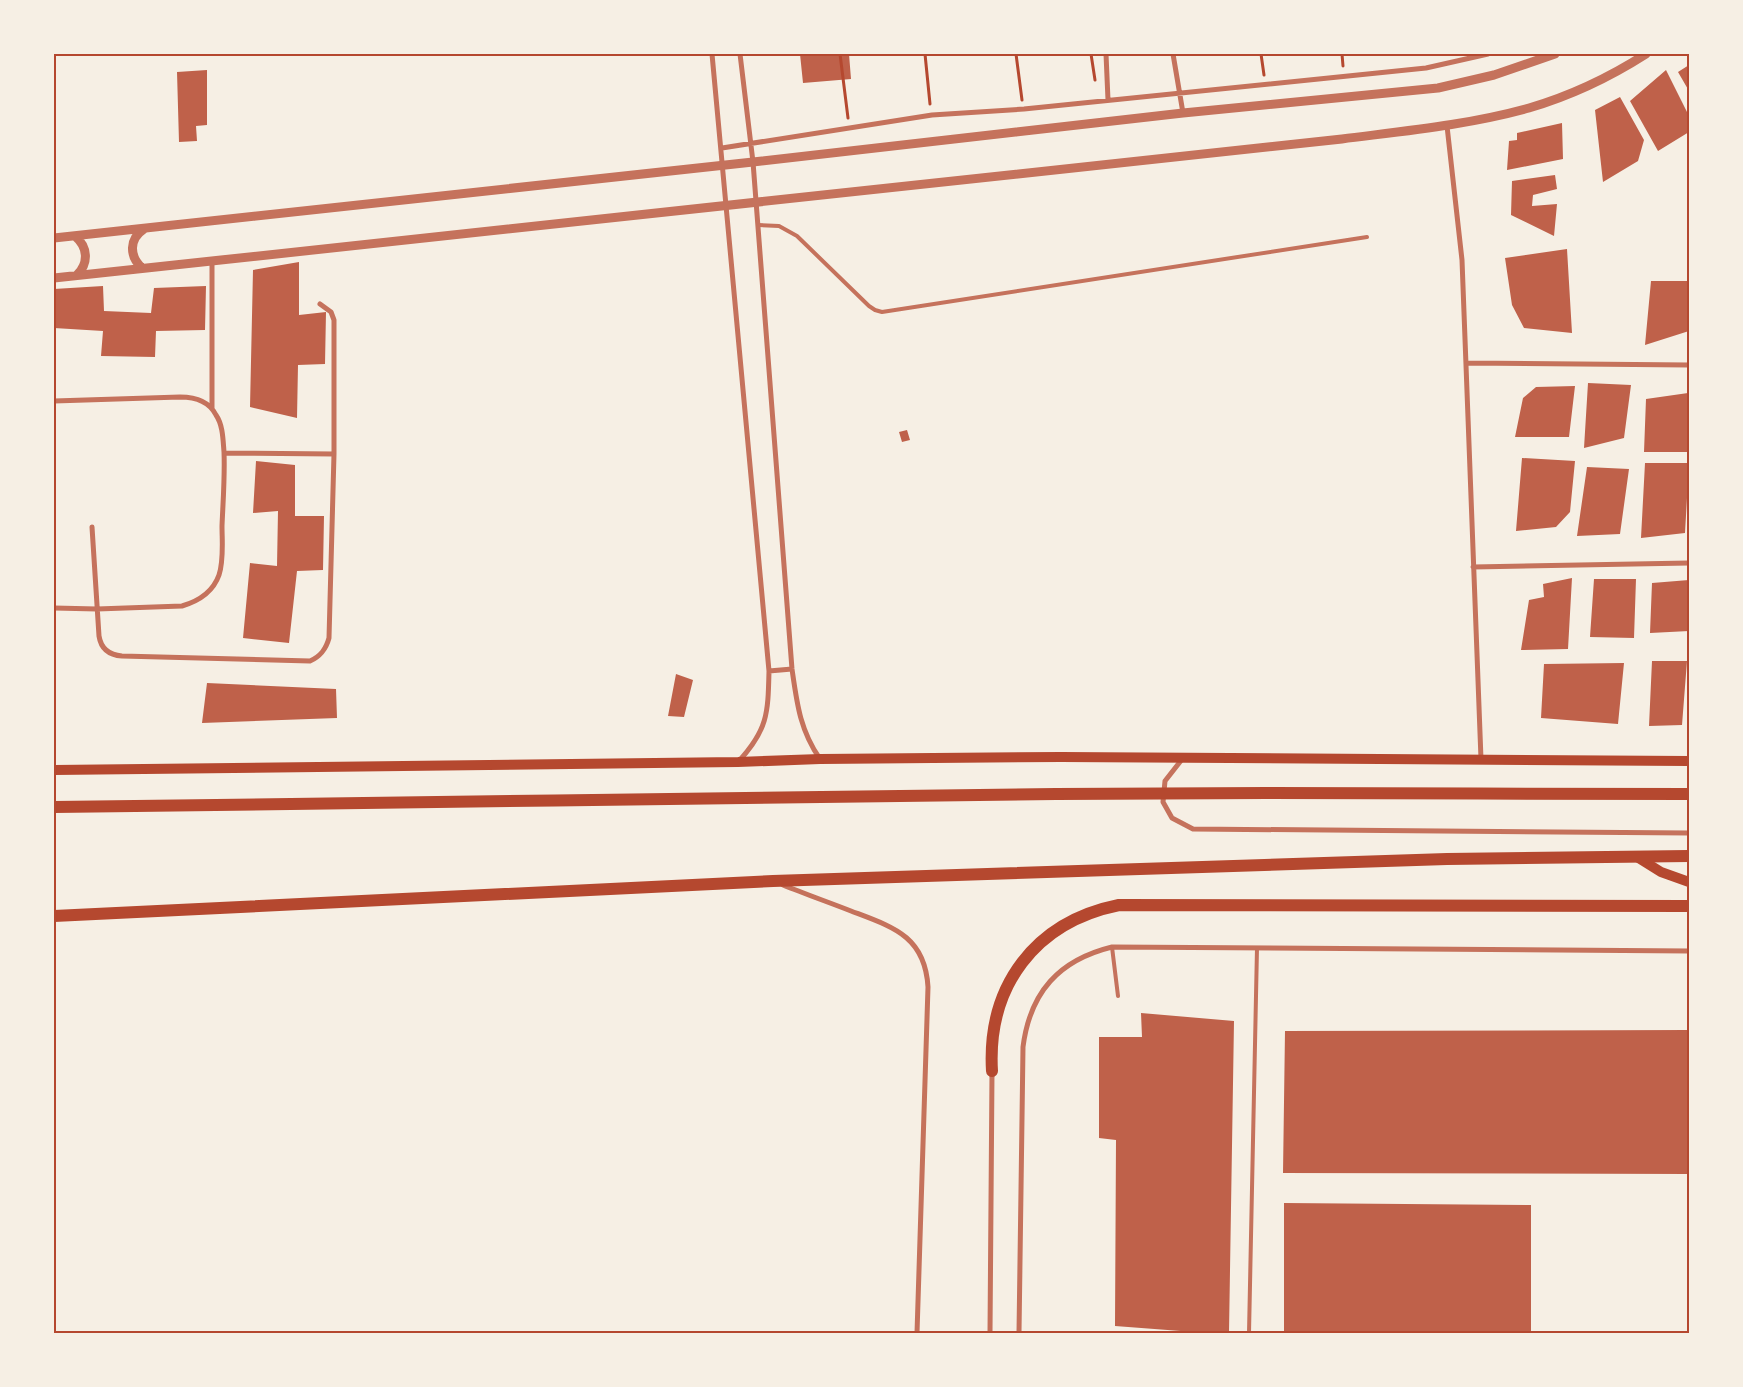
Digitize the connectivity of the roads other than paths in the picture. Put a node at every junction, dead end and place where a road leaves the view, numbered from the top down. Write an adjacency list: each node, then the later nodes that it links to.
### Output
1 (712, 54): 13 (street)
2 (740, 54): 12 (street)
3 (1106, 54): 9 (street)
4 (1173, 54): 8 (street)
5 (1488, 54): 8 (street)
6 (1555, 54): 10 (street)
7 (1646, 54): 11 (street)
8 (1180, 92): 9 (street); 10 (street)
9 (1108, 100): 12 (street)
10 (1183, 113): 14 (street)
11 (1447, 126): 16 (street); 28 (street)
12 (750, 144): 13 (street); 14 (street)
13 (722, 148): 15 (street)
14 (753, 162): 15 (street); 16 (street)
15 (723, 165): 17 (street); 19 (street)
16 (756, 201): 17 (street); 18 (street)
17 (727, 204): 23 (street); 40 (street)
18 (758, 225): 21 (lane); 39 (street)
19 (144, 229): 20 (street); 24 (street)
20 (75, 236): 22 (street); 25 (street)
21 (1367, 237)
22 (54, 238)
23 (212, 261): 24 (street); 31 (street)
24 (142, 268): 25 (street)
25 (77, 275): 26 (street)
26 (54, 278)
27 (320, 304): 33 (street)
28 (1466, 363): 29 (street); 36 (street)
29 (1689, 365)
30 (54, 401): 31 (street)
31 (212, 408): 32 (street)
32 (224, 452): 33 (street); 38 (street)
33 (334, 454): 38 (street)
34 (92, 527): 38 (street)
35 (1689, 563): 36 (street)
36 (1473, 567): 43 (street)
37 (54, 608): 38 (street)
38 (97, 609)
39 (792, 670): 40 (street); 42 (street)
40 (768, 671): 45 (street)
41 (1183, 758): 42 (main road); 43 (main road); 49 (street)
42 (820, 759): 45 (main road)
43 (1480, 759): 44 (main road)
44 (1689, 761)
45 (738, 762): 46 (main road)
46 (54, 770)
47 (1689, 794): 48 (highway)
48 (54, 807)
49 (1689, 832)
50 (1689, 856): 51 (highway)
51 (1636, 857): 52 (highway); 53 (main road)
52 (773, 881): 55 (highway); 61 (street)
53 (1689, 882)
54 (1689, 906): 60 (highway)
55 (54, 916)
56 (1112, 947): 57 (street); 59 (lane); 63 (street)
57 (1257, 948): 58 (street); 64 (lane)
58 (1689, 951)
59 (1118, 996)
60 (992, 1071): 62 (street)
61 (917, 1333)
62 (990, 1333)
63 (1020, 1333)
64 (1249, 1333)

